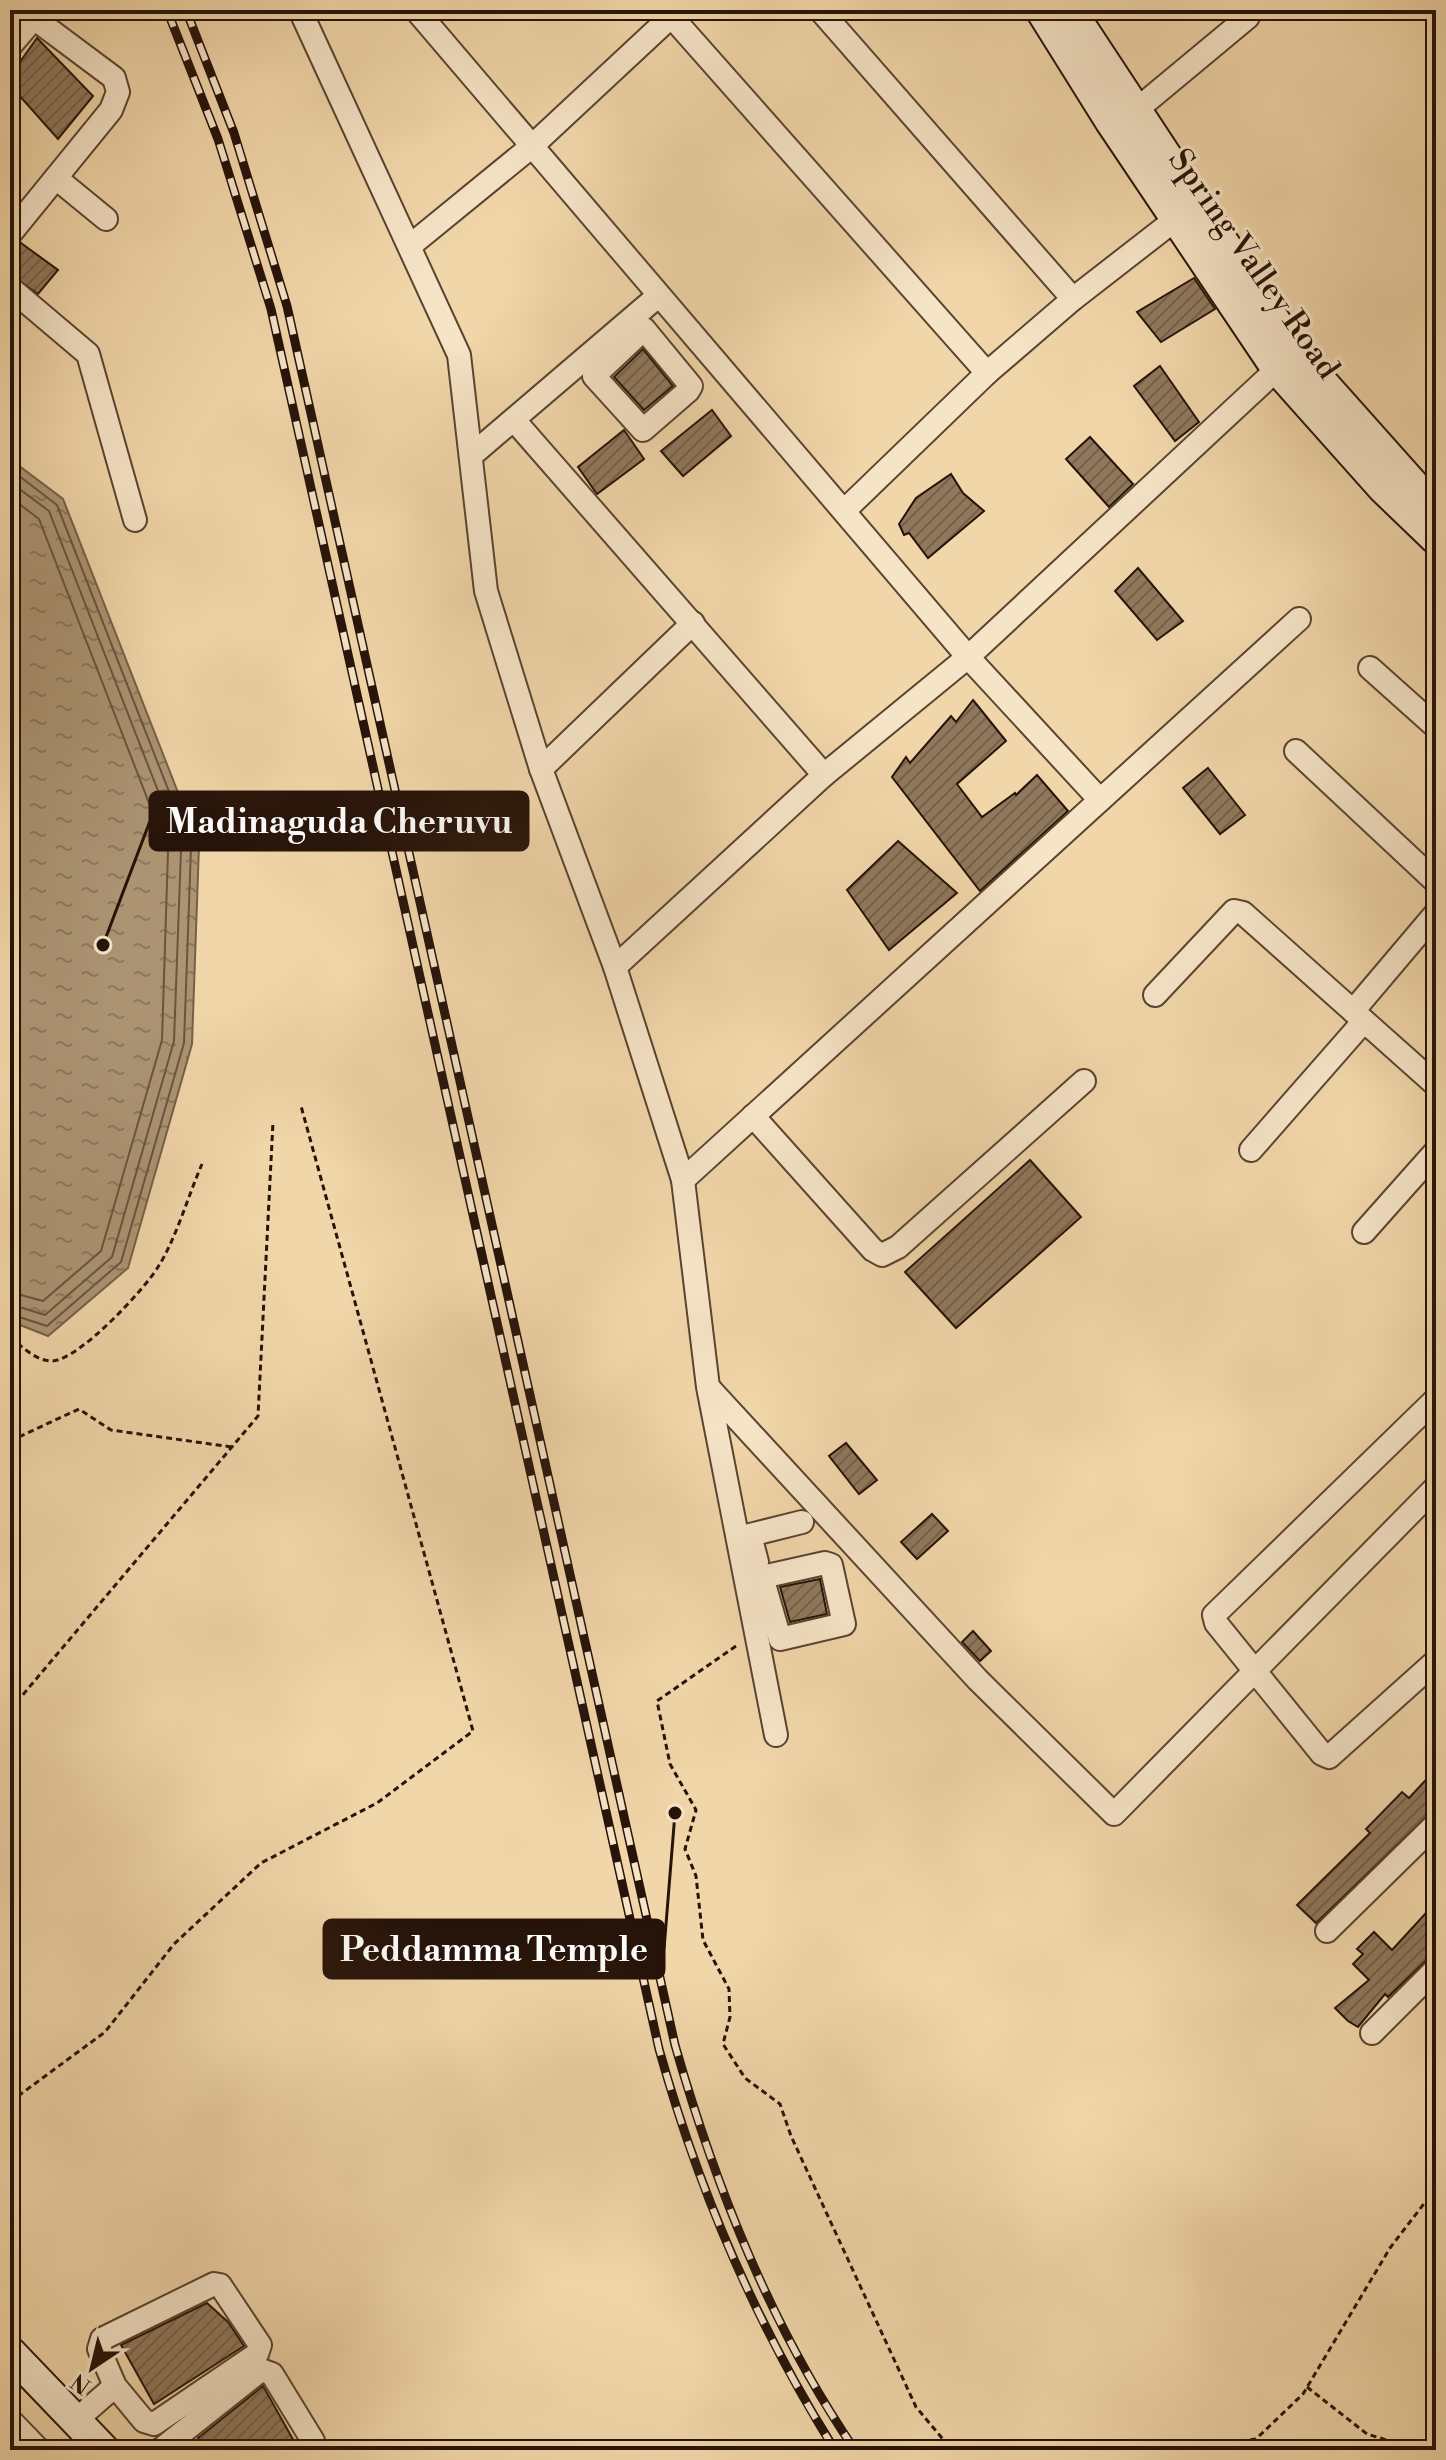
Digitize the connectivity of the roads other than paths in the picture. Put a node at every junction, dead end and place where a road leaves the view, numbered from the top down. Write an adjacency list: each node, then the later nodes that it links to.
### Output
1 (300, 10): 16 (street)
2 (416, 10): 11 (street)
3 (820, 10): 18 (street)
4 (1041, 10): 14 (street, Spring Valley Road)
5 (1070, 10): 10 (street, Spring Valley Road)
6 (1251, 10): 10 (street)
7 (675, 13): 11 (street); 23 (street)
8 (29, 14): 9 (street); 12 (street)
9 (10, 46)
10 (1135, 111): 22 (street, Spring Valley Road)
11 (531, 147): 16 (street); 19 (street)
12 (56, 178): 13 (street); 15 (street)
13 (106, 219)
14 (1176, 219): 18 (street); 22 (street, Spring Valley Road)
15 (10, 234)
16 (411, 245): 25 (street)
17 (10, 288): 28 (street)
18 (1073, 299): 23 (street)
19 (663, 302): 20 (street); 21 (street); 26 (street)
20 (644, 329): 21 (street); 21 (street)
21 (601, 356): 24 (street)
22 (1286, 361): 27 (street, Spring Valley Road); 29 (street, Spring Valley Road); 32 (street)
23 (987, 373): 26 (street)
24 (514, 420): 25 (street); 31 (street)
25 (473, 454): 36 (street)
26 (845, 510): 32 (street)
27 (1436, 510)
28 (135, 520)
29 (1436, 539)
30 (1299, 619): 38 (street)
31 (693, 623): 36 (street); 37 (street)
32 (968, 657): 37 (street); 38 (street)
33 (1370, 668): 34 (street)
34 (1436, 727)
35 (1296, 751): 39 (street)
36 (541, 769): 41 (street)
37 (824, 775): 41 (street)
38 (1100, 800): 46 (street)
39 (1436, 882)
40 (1436, 913): 43 (street)
41 (615, 967): 49 (street)
42 (1155, 995): 43 (street)
43 (1358, 1016): 45 (street); 47 (street)
44 (1084, 1081): 46 (street)
45 (1436, 1085)
46 (753, 1116): 49 (street)
47 (1251, 1150)
48 (1436, 1151): 50 (street)
49 (683, 1180): 51 (street)
50 (1364, 1232)
51 (708, 1387): 55 (street); 59 (street)
52 (1436, 1399): 59 (street)
53 (1436, 1487): 59 (street)
54 (802, 1522): 55 (street)
55 (744, 1537): 56 (street)
56 (755, 1575): 57 (street); 57 (street)
57 (761, 1625): 60 (street)
58 (1436, 1661): 59 (street)
59 (1255, 1673)
60 (780, 1720)
61 (1436, 1824): 62 (street)
62 (1327, 1931)
63 (1436, 1969): 64 (street)
64 (1372, 2033)
65 (10, 2352): 68 (street)
66 (10, 2374): 72 (street)
67 (115, 2386): 67 (street); 68 (street)
68 (75, 2421): 73 (street)
69 (12, 2426): 71 (street)
70 (171, 2447): 74 (street)
71 (39, 2450)
72 (84, 2450)
73 (104, 2450)
74 (313, 2450)

